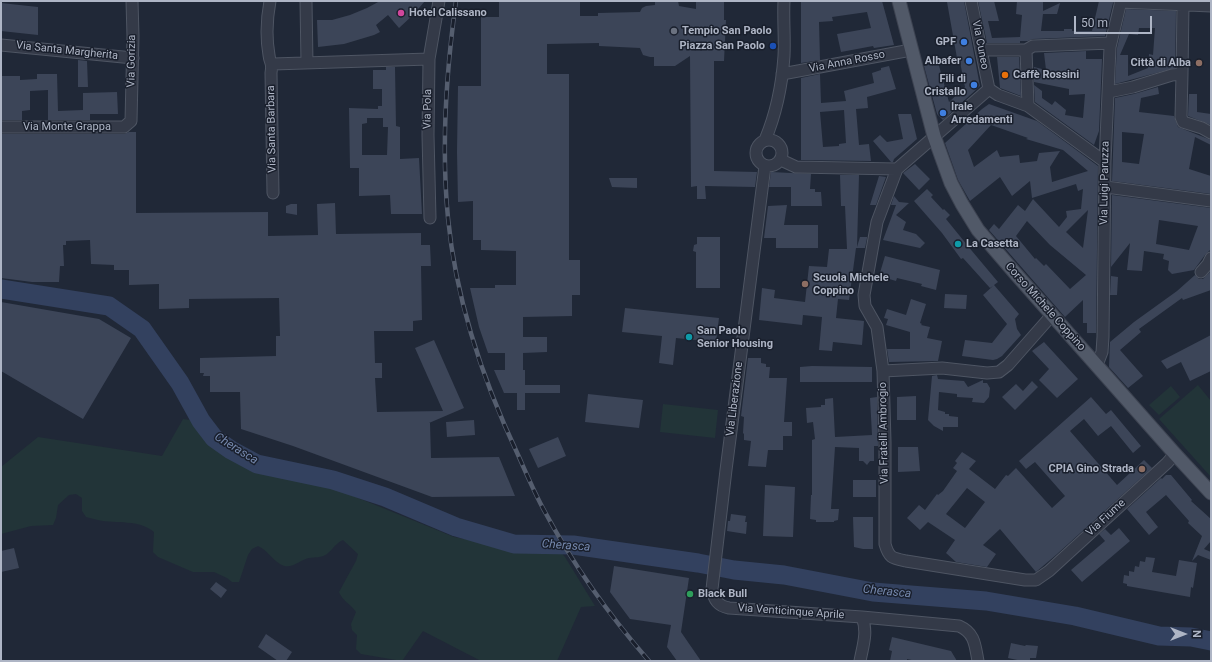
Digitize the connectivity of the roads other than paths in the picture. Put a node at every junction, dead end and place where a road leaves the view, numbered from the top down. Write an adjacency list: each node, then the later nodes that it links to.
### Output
1 (132, 1): 16 (street, Via Gorizia)
2 (270, 1): 19 (street, Via Santa Barbara)
3 (439, 1): 17 (street, Via Pola)
4 (784, 1): 20 (street)
5 (899, 1): 13 (main road, Corso Michele Coppino)
6 (971, 1): 14 (street, Via Cuneo)
7 (305, 2): 18 (street)
8 (1121, 2): 9 (street); 11 (street, Via Luigi Paruzza)
9 (1183, 5): 10 (street); 21 (street)
10 (1211, 6)
11 (1111, 43): 15 (street); 23 (street, Via Luigi Paruzza)
12 (1, 45): 16 (street, Via Santa Margherita)
13 (911, 50): 20 (street, Via Anna Rosso); 29 (main road, Corso Michele Coppino)
14 (981, 50): 15 (street); 22 (street, Via Cuneo)
15 (1026, 50): 25 (street)
16 (133, 58): 26 (street, Via Gorizia)
17 (429, 59): 18 (street); 39 (street, Via Pola)
18 (307, 63): 19 (street)
19 (272, 64): 37 (street, Via Santa Barbara)
20 (782, 74): 24 (street)
21 (1182, 74): 23 (street); 28 (street)
22 (989, 89): 25 (street); 29 (street)
23 (1109, 92): 33 (street, Via Luigi Paruzza)
24 (778, 101): 30 (street); 31 (street)
25 (1028, 106): 33 (street)
26 (131, 121): 27 (street, Via Monte Grappa)
27 (1, 127)
28 (1206, 131)
29 (934, 136): 35 (street); 42 (main road, Corso Michele Coppino)
30 (765, 140): 31 (street); 34 (street)
31 (777, 143): 32 (street)
32 (784, 161): 34 (street); 35 (street)
33 (1105, 162): 36 (street, Via Luigi Paruzza)
34 (765, 166): 47 (street, Via Liberazione)
35 (897, 169): 44 (street, Via Fratelli Ambrogio)
36 (1106, 187): 38 (street); 43 (street, Via Luigi Paruzza)
37 (272, 193)
38 (1211, 201)
39 (430, 218)
40 (1211, 258): 41 (street)
41 (1201, 272)
42 (1052, 315): 43 (main road, Corso Michele Coppino); 44 (street)
43 (1097, 365): 45 (main road, Corso Michele Coppino)
44 (883, 371): 48 (street, Via Fratelli Ambrogio)
45 (1174, 454): 46 (main road, Corso Michele Coppino); 48 (street, Via Fiume)
46 (1211, 493)
47 (718, 537): 49 (street, Via Venticinque Aprile)
48 (1036, 580)
49 (862, 617): 50 (street); 51 (street, Via Venticinque Aprile)
50 (860, 661)
51 (978, 661)

